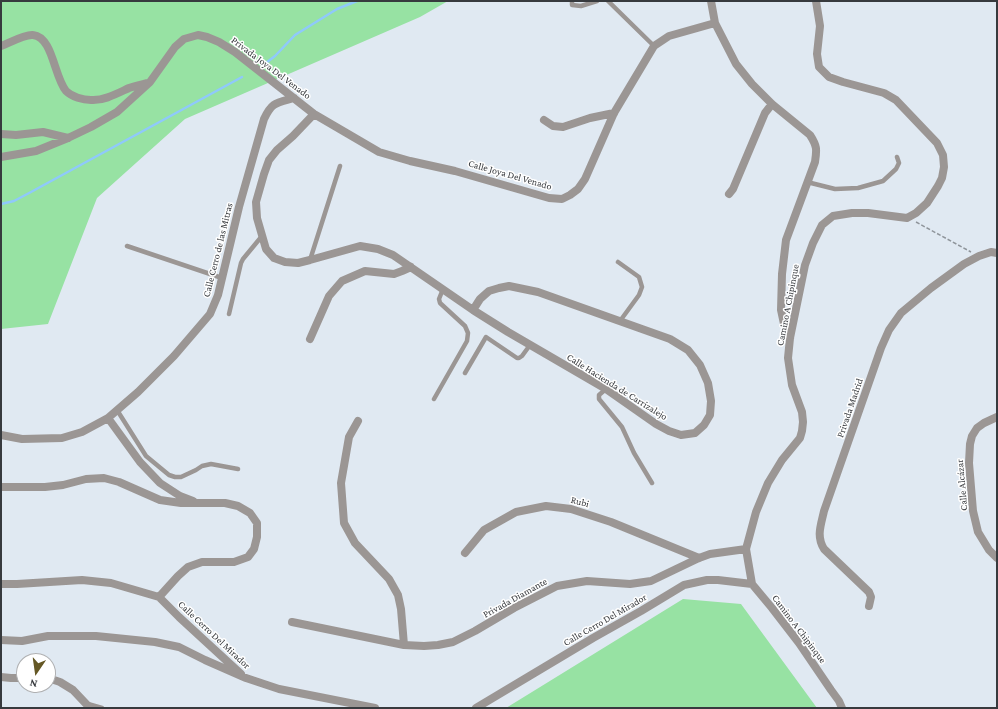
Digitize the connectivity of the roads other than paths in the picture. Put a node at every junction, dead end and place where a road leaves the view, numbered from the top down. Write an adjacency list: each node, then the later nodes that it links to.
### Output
1 (572, 1): 2 (lane)
2 (597, 1)
3 (608, 1): 8 (lane)
4 (711, 1): 6 (street)
5 (816, 1): 33 (street, Camino A Chipinque)
6 (715, 23): 8 (street, Calle Joya Del Venado); 11 (street)
7 (1, 46): 9 (street)
8 (654, 46): 12 (street, Calle Joya Del Venado)
9 (150, 82): 10 (street, Privada Joya Del Venado); 16 (street)
10 (294, 98): 13 (street, Privada Joya Del Venado); 28 (street, Calle Cerro de las Mitras)
11 (772, 104): 20 (street); 21 (street)
12 (614, 113): 13 (street, Calle Joya Del Venado); 14 (street)
13 (314, 114): 22 (street, Calle Hacienda de Carrizalejo)
14 (544, 120)
15 (1, 134): 16 (street)
16 (68, 138): 17 (street)
17 (1, 157)
18 (897, 157): 20 (lane)
19 (340, 166): 25 (lane)
20 (807, 182): 33 (street)
21 (729, 194)
22 (262, 236): 25 (street, Calle Hacienda de Carrizalejo); 31 (lane)
23 (127, 246): 28 (lane)
24 (997, 253): 55 (street, Privada Madrid)
25 (310, 260): 27 (street, Calle Hacienda de Carrizalejo)
26 (618, 262): 32 (lane)
27 (411, 267): 29 (street, Calle Hacienda de Carrizalejo); 34 (street)
28 (222, 278): 39 (street, Calle Cerro de las Mitras)
29 (443, 289): 30 (street, Calle Hacienda de Carrizalejo); 38 (lane)
30 (473, 310): 32 (street, Calle Hacienda de Carrizalejo); 35 (street, Calle Hacienda de Carrizalejo)
31 (229, 314)
32 (620, 321): 37 (street, Calle Hacienda de Carrizalejo)
33 (790, 338): 48 (street, Camino A Chipinque)
34 (310, 339)
35 (530, 345): 36 (lane); 37 (street, Calle Hacienda de Carrizalejo)
36 (465, 373)
37 (606, 389): 45 (lane)
38 (434, 399)
39 (117, 410): 41 (street, Calle Cerro de las Mitras); 44 (lane)
40 (997, 417): 51 (street, Calle Alcázar)
41 (108, 418): 43 (street, Calle Cerro de las Mitras); 47 (street)
42 (358, 421): 59 (street)
43 (1, 435)
44 (238, 469)
45 (652, 483)
46 (1, 487): 47 (street)
47 (197, 503): 54 (street)
48 (746, 549): 50 (street, Privada Diamante); 53 (street, Camino A Chipinque)
49 (465, 553): 50 (street, Rubi)
50 (699, 558): 59 (street, Privada Diamante)
51 (997, 558)
52 (1, 584): 54 (street)
53 (752, 584): 68 (street, Calle Cerro Del Mirador); 69 (street, Camino A Chipinque)
54 (159, 597): 63 (street, Calle Cerro Del Mirador)
55 (869, 606)
56 (292, 622): 59 (street, Privada Diamante)
57 (1, 640): 58 (street)
58 (22, 641): 60 (street); 63 (street)
59 (404, 644)
60 (1, 646)
61 (1, 677): 62 (street)
62 (16, 678)
63 (246, 678): 67 (street, Calle Cerro Del Mirador)
64 (56, 681): 65 (street)
65 (88, 706): 66 (lane)
66 (102, 708)
67 (375, 708)
68 (476, 708)
69 (842, 708)

